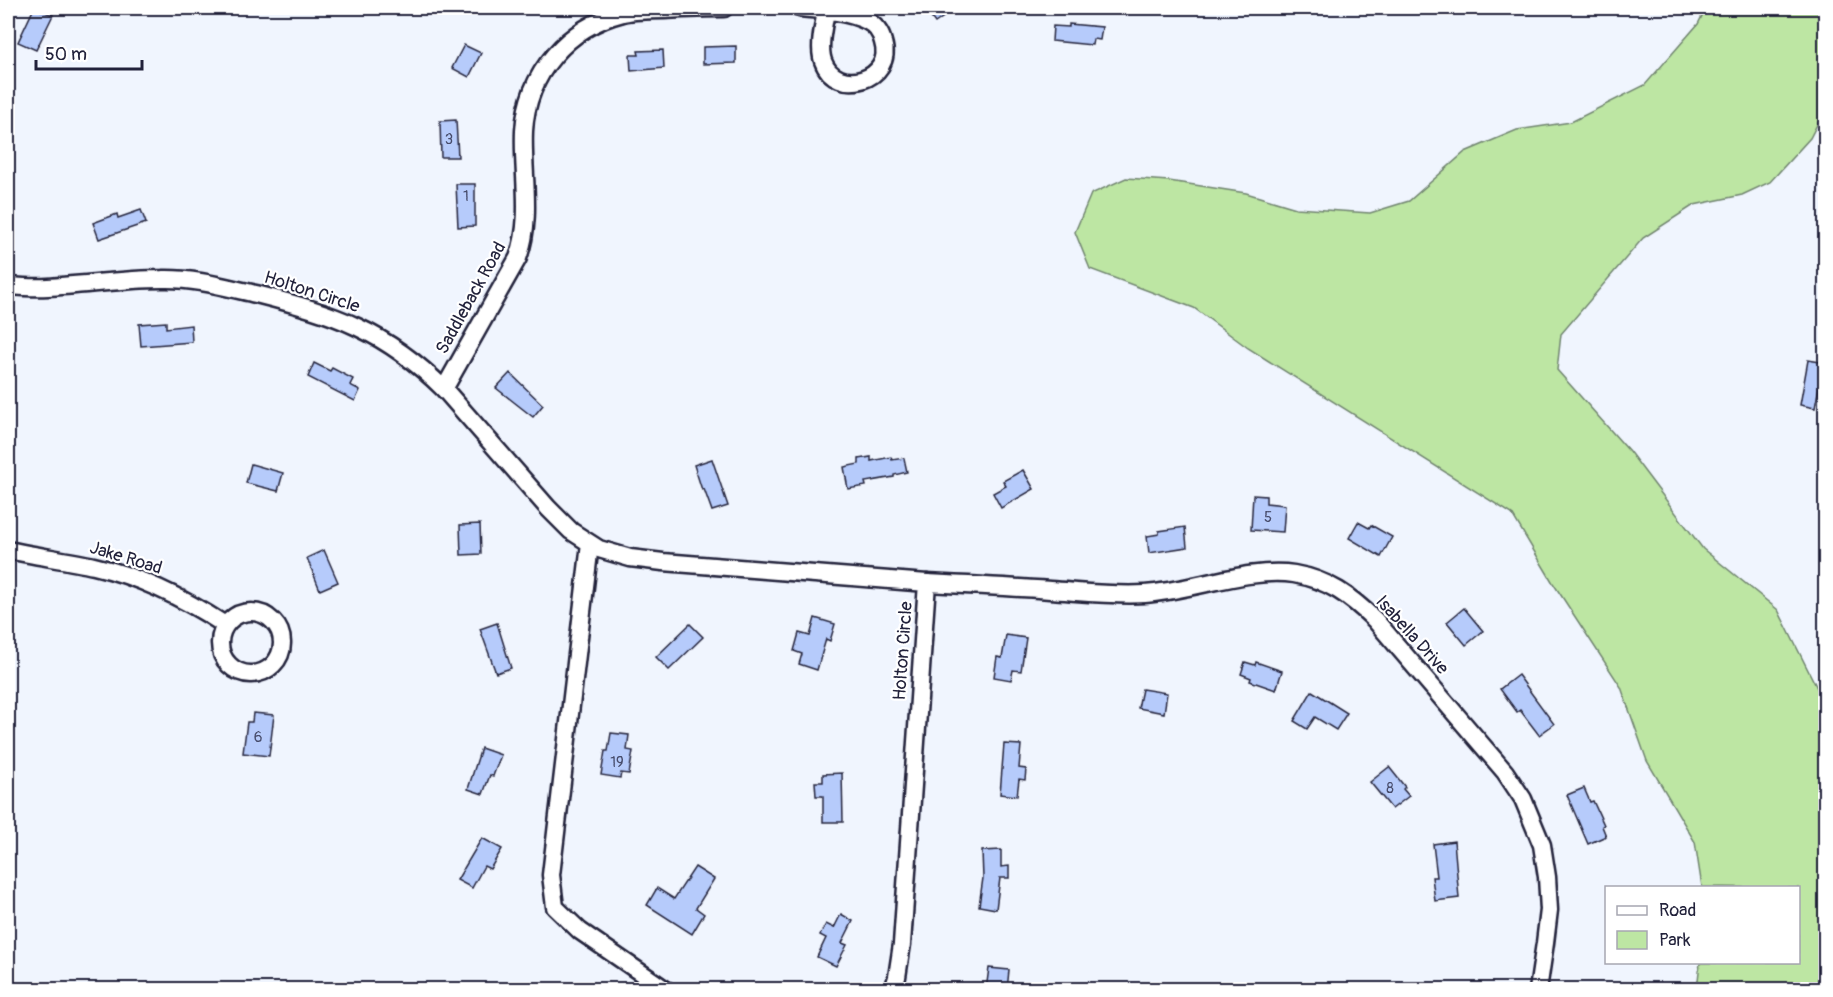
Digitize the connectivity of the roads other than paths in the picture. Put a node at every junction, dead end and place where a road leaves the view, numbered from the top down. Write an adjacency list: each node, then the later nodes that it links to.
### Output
1 (724, 8): 5 (street, Saddleback Road)
2 (799, 8): 3 (street)
3 (826, 10): 3 (street)
4 (8, 286): 5 (street, Holton Circle)
5 (444, 389): 6 (street, Holton Circle)
6 (590, 544): 8 (street, Holton Circle); 10 (street)
7 (8, 550): 9 (street, Jake Road)
8 (927, 583): 11 (street, Holton Circle); 12 (street, Isabella Drive)
9 (225, 625)
10 (666, 990)
11 (893, 990)
12 (1538, 990)

